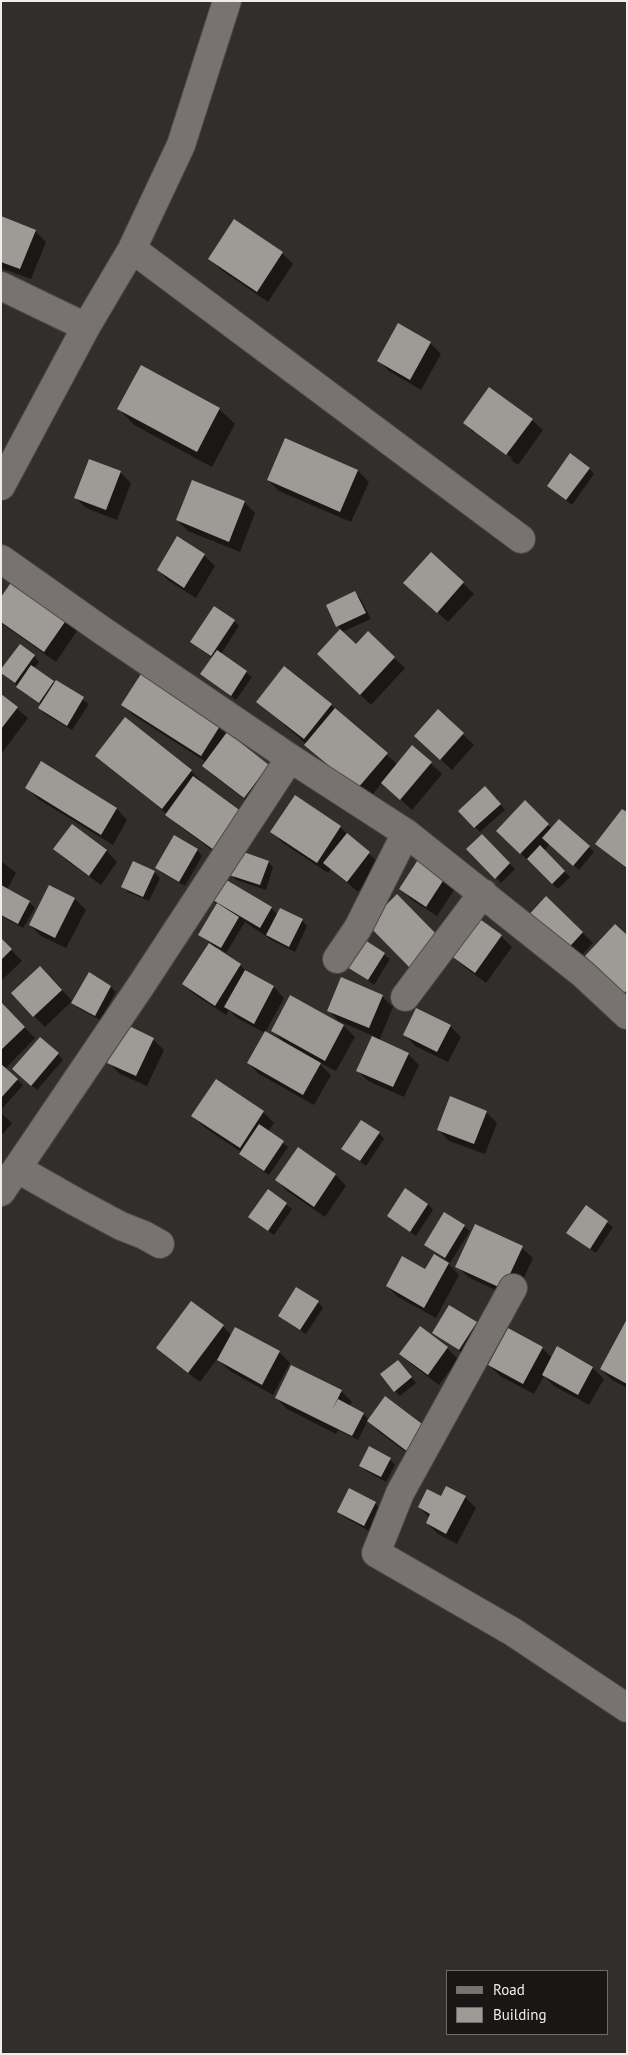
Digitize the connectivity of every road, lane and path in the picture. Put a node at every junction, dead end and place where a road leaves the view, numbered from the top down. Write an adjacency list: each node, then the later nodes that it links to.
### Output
1 (227, 1): 2 (street)
2 (132, 249): 4 (street); 6 (street)
3 (1, 286): 4 (street)
4 (86, 327): 5 (street)
5 (1, 486)
6 (521, 539)
7 (1, 558): 8 (street)
8 (290, 758): 9 (street); 14 (street)
9 (406, 833): 10 (street); 11 (street)
10 (483, 893): 12 (street); 13 (street)
11 (337, 959)
12 (405, 996)
13 (627, 1015)
14 (18, 1169): 15 (street); 16 (street)
15 (1, 1192)
16 (160, 1244)
17 (514, 1288): 18 (street)
18 (627, 1708)

